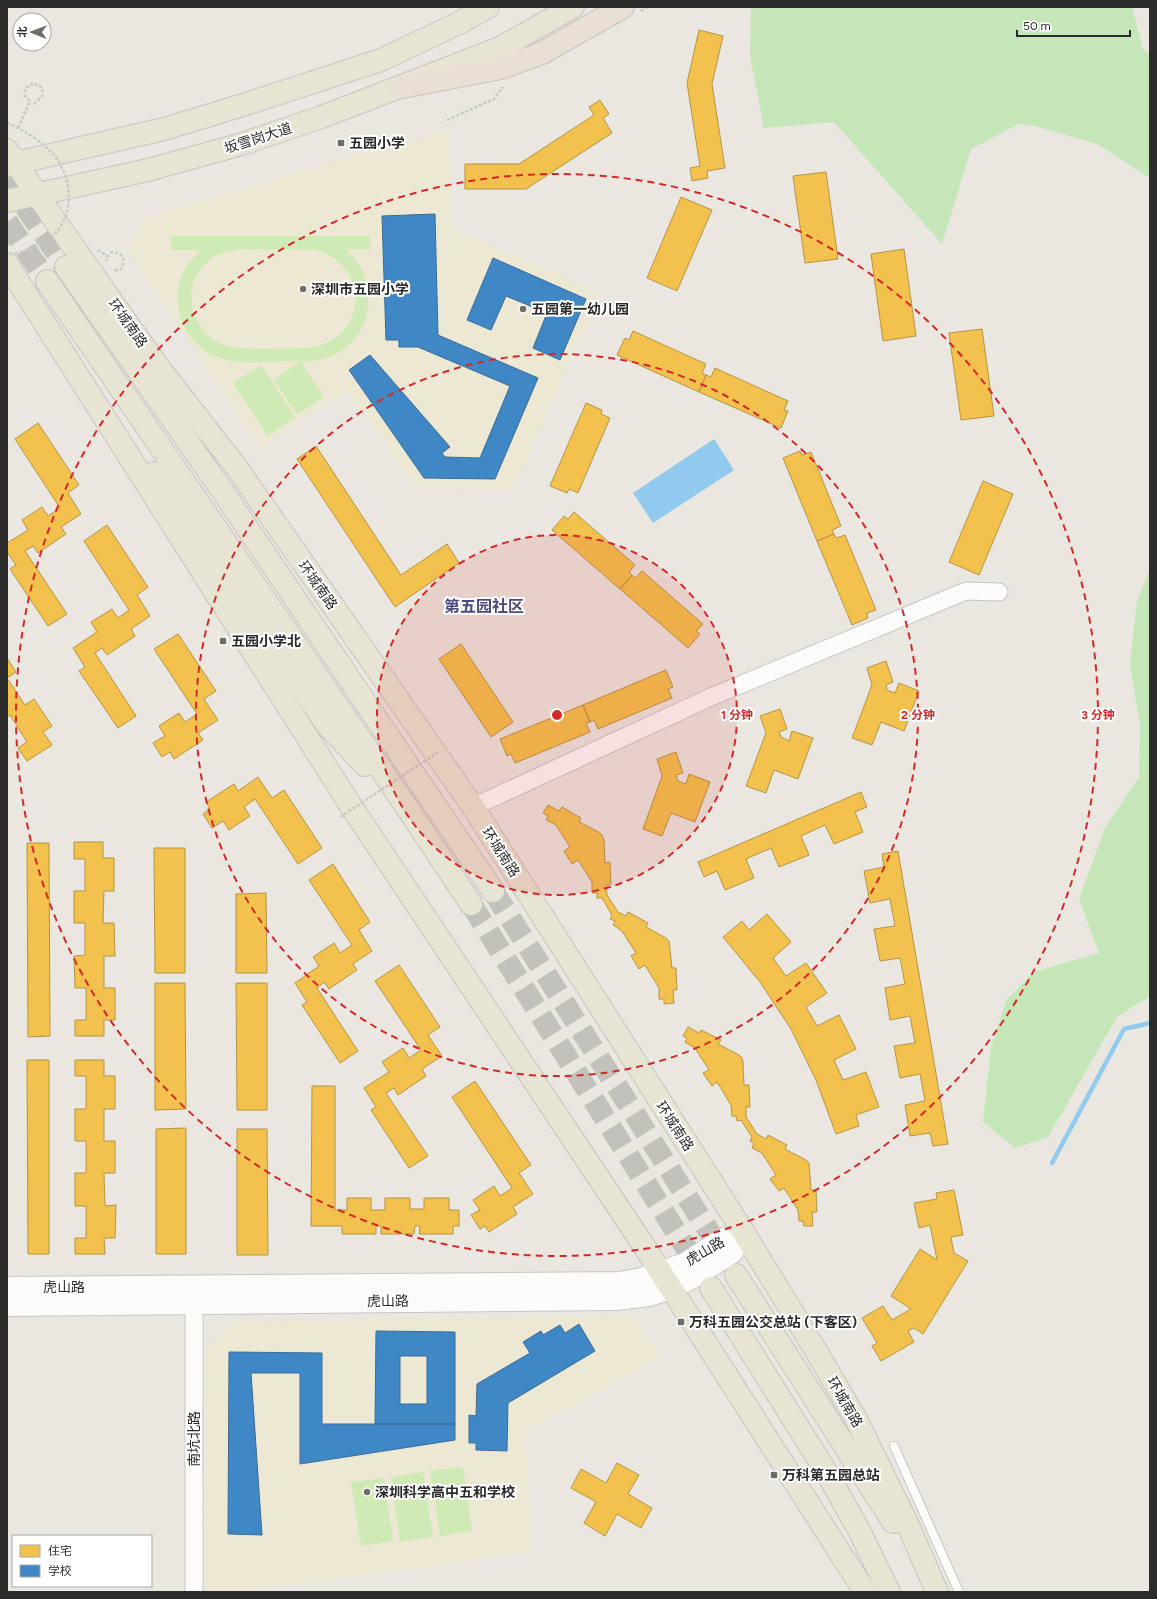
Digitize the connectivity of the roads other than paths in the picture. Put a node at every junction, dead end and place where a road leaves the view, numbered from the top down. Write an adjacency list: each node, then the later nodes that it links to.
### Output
1 (488, 7): 5 (main road)
2 (573, 7): 4 (main road, 坂雪岗大道)
3 (623, 7): 4 (highway)
4 (397, 88): 6 (main road, 坂雪岗大道)
5 (10, 159): 6 (main road, 环城南路)
6 (38, 195): 7 (main road, 坂雪岗大道); 12 (main road, 环城南路)
7 (7, 201)
8 (7, 264): 11 (main road)
9 (66, 267): 14 (main road, 环城南路)
10 (47, 281): 16 (main road)
11 (98, 406): 16 (main road); 21 (main road)
12 (237, 468): 14 (main road); 15 (main road, 环城南路)
13 (999, 592): 15 (street)
14 (390, 738): 17 (main road, 环城南路)
15 (473, 807): 19 (main road, 环城南路)
16 (410, 812): 18 (main road)
17 (493, 891)
18 (471, 904)
19 (744, 1233): 21 (street, 虎山路); 31 (main road, 环城南路)
20 (736, 1275): 30 (main road, 环城南路)
21 (666, 1280): 24 (street, 虎山路); 28 (main road)
22 (7, 1288): 24 (street, 虎山路)
23 (711, 1288): 29 (main road)
24 (194, 1295): 25 (street, 虎山路); 27 (street, 南坑北路)
25 (7, 1305)
26 (894, 1446): 32 (lane)
27 (194, 1592)
28 (865, 1592)
29 (889, 1592)
30 (932, 1592)
31 (937, 1592)
32 (959, 1592)

